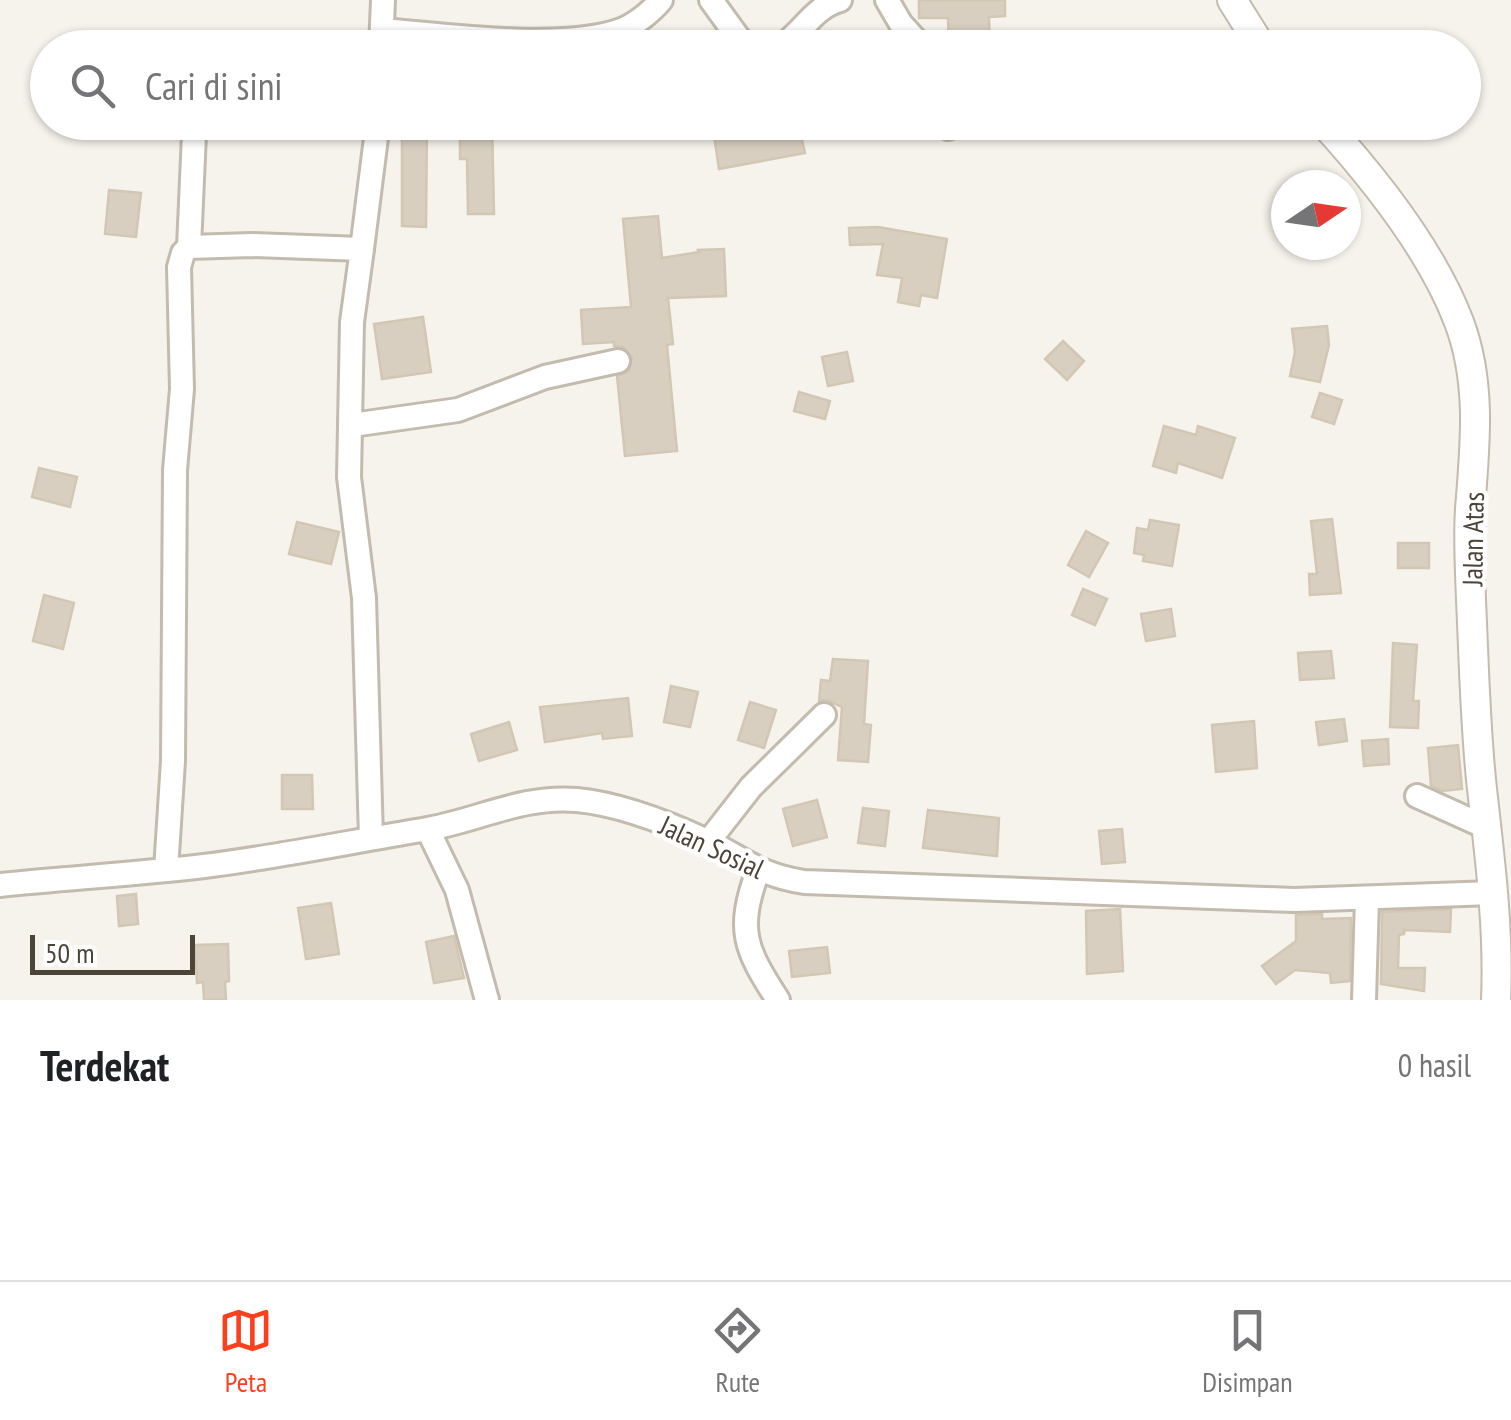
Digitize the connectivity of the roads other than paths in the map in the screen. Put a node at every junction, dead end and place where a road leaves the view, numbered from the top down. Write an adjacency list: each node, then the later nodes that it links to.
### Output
1 (383, 0): 7 (street)
2 (660, 0): 8 (street)
3 (711, 0): 9 (street)
4 (840, 0): 10 (street)
5 (887, 0): 11 (street)
6 (1232, 0): 12 (street)
7 (381, 30)
8 (614, 30)
9 (732, 30)
10 (800, 30)
11 (908, 30)
12 (1251, 30)
13 (194, 140): 16 (street)
14 (376, 140): 17 (street)
15 (1338, 140): 22 (street, Jalan Atas)
16 (189, 247): 17 (street); 26 (street)
17 (362, 249): 19 (street)
18 (618, 362): 19 (street)
19 (352, 425): 24 (street)
20 (824, 714): 25 (street)
21 (1417, 796): 22 (street)
22 (1488, 828): 29 (street, Jalan Atas)
23 (428, 830): 24 (street, Jalan Sosial); 25 (street, Jalan Sosial); 31 (street)
24 (371, 838): 26 (street, Jalan Sosial)
25 (708, 842): 27 (street, Jalan Sosial)
26 (166, 870): 28 (street, Jalan Sosial)
27 (758, 871): 30 (street, Jalan Sosial); 34 (street)
28 (0, 885)
29 (1493, 894): 30 (street, Jalan Sosial); 36 (street, Jalan Atas)
30 (1368, 899): 35 (street)
31 (480, 976): 32 (street); 33 (street)
32 (475, 1000)
33 (487, 1000)
34 (778, 1000)
35 (1364, 1000)
36 (1496, 1000)

